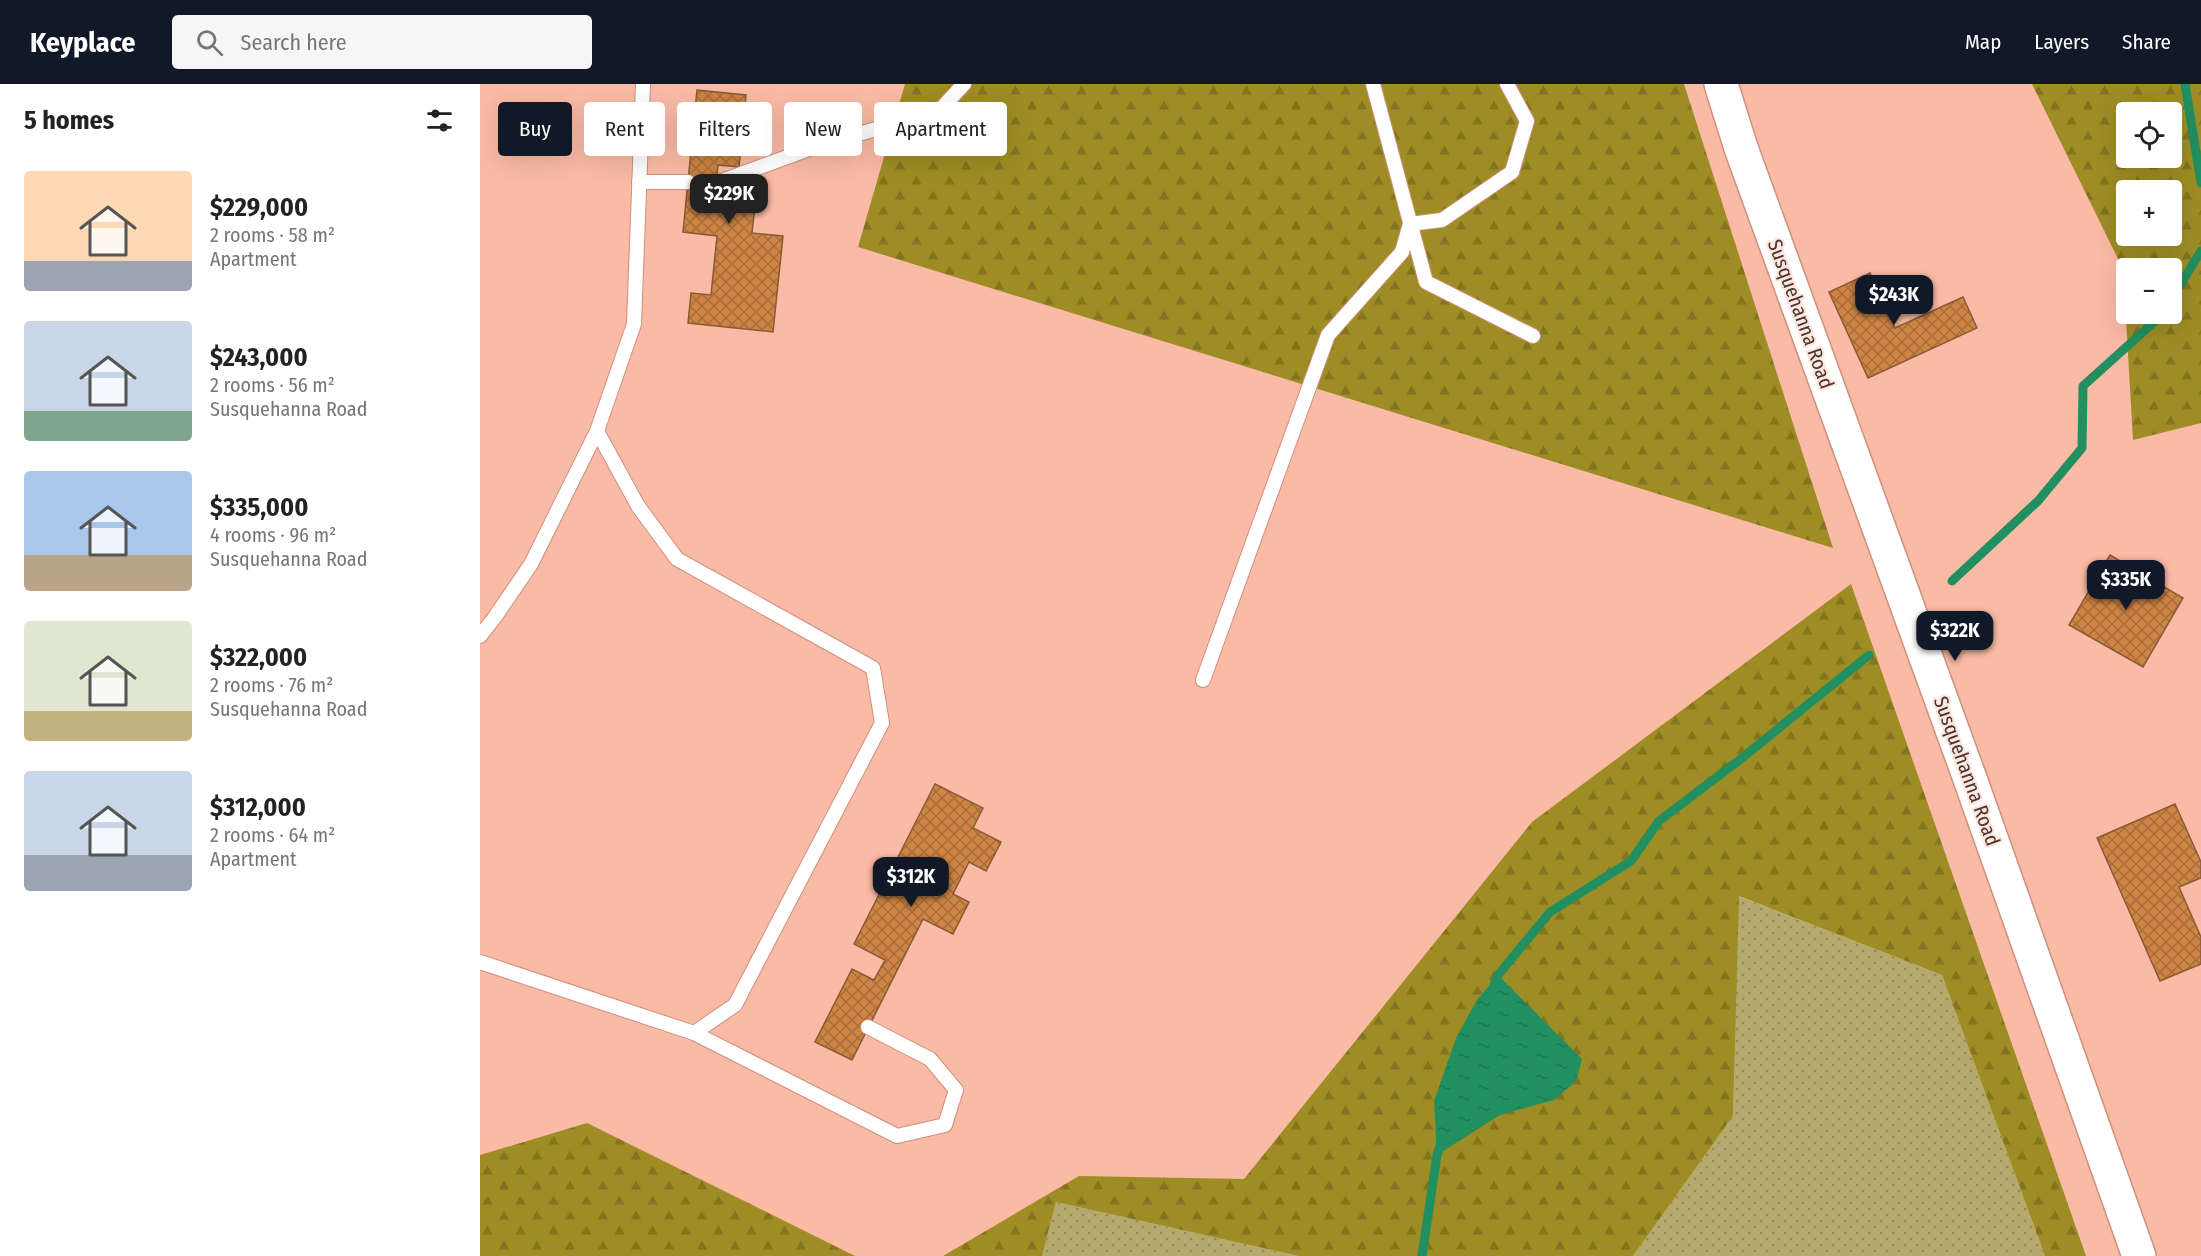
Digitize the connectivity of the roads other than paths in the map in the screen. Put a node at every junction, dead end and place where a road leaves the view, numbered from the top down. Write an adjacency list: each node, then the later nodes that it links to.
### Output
1 (642, 84): 6 (lane)
2 (964, 84): 8 (lane)
3 (1373, 84): 9 (lane)
4 (1507, 84): 9 (lane)
5 (1720, 84): 17 (main road, Susquehanna Road)
6 (639, 182): 7 (lane); 11 (lane)
7 (688, 182)
8 (716, 183)
9 (1410, 224): 10 (lane); 13 (lane)
10 (1533, 336)
11 (597, 431): 12 (lane); 16 (lane)
12 (480, 636)
13 (1203, 680)
14 (480, 962): 16 (lane)
15 (868, 1027): 16 (lane)
16 (694, 1032)
17 (2139, 1256)

